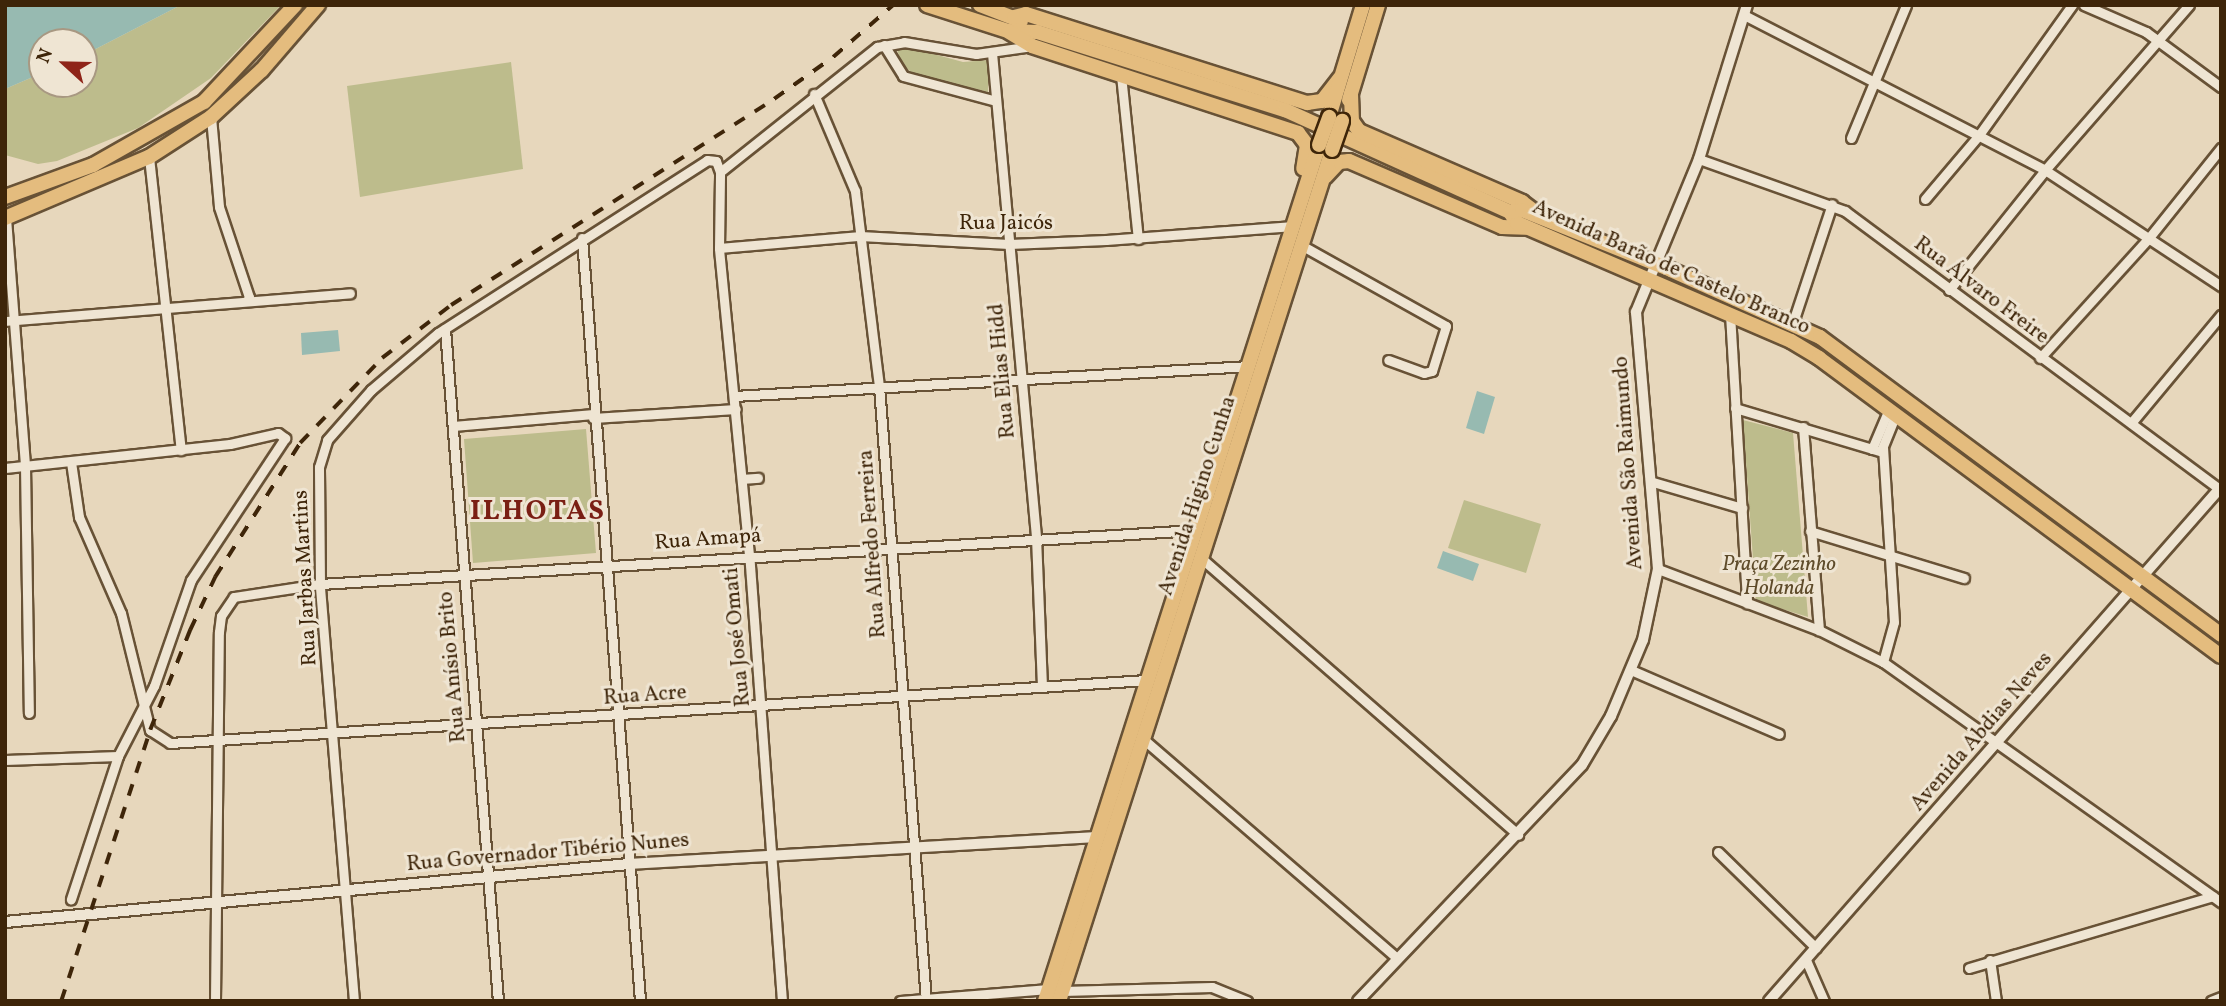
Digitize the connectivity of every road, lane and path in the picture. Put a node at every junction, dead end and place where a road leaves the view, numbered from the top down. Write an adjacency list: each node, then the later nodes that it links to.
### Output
1 (295, 5): 36 (main road)
2 (318, 5): 24 (main road)
3 (927, 5): 13 (main road)
4 (980, 5): 12 (main road)
5 (1363, 5): 18 (main road, Avenida Higino Cunha)
6 (1378, 5): 22 (main road, Avenida Higino Cunha)
7 (1906, 5): 19 (street)
8 (2072, 5): 26 (street)
9 (2084, 5): 14 (street)
10 (2189, 5): 14 (street)
11 (1746, 10): 19 (street); 31 (street, Avenida São Raimundo)
12 (1014, 17): 13 (main road); 18 (main road)
13 (1035, 39): 16 (street); 17 (main road); 40 (main road, Avenida Barão de Castelo Branco)
14 (2157, 42): 20 (street); 32 (street)
15 (884, 45): 16 (street); 21 (street); 23 (street)
16 (992, 53): 23 (street, Rua Elias Hidd)
17 (1121, 75): 35 (main road); 44 (street)
18 (1340, 78): 25 (main road, Avenida Higino Cunha)
19 (1876, 81): 26 (street); 27 (street)
20 (2221, 87)
21 (814, 94): 33 (street); 42 (street, Rua Alfredo Ferreira)
22 (1351, 94): 25 (main road, Avenida Higino Cunha); 40 (main road)
23 (996, 101): 46 (street, Rua Elias Hidd)
24 (211, 117): 30 (main road); 54 (street)
25 (1335, 119): 28 (main road, Avenida Higino Cunha, bridge)
26 (1979, 135): 32 (street); 37 (street)
27 (1851, 138)
28 (1325, 148): 34 (main road, Avenida Higino Cunha); 35 (main road, Avenida Higino Cunha)
29 (2221, 148): 45 (street)
30 (149, 157): 39 (main road); 55 (street)
31 (1699, 159): 38 (street, Rua Álvaro Freire); 49 (street, Avenida São Raimundo)
32 (2045, 170): 45 (street); 52 (street)
33 (720, 172): 43 (street, Rua Jarbas Martins); 48 (street, Rua José Omati)
34 (1321, 181): 40 (main road); 47 (main road, Avenida Higino Cunha)
35 (1305, 187): 41 (main road, Avenida Higino Cunha)
36 (5, 197)
37 (1925, 199)
38 (1832, 204): 52 (street, Rua Álvaro Freire); 59 (street)
39 (6, 218): 58 (street)
40 (1531, 222): 49 (main road, Avenida Barão de Castelo Branco); 50 (main road, Avenida Barão de Castelo Branco)
41 (1293, 226): 44 (street, Rua Jaicós); 63 (main road, Avenida Higino Cunha)
42 (860, 236): 46 (street, Rua Jaicós); 48 (street, Rua Jaicós); 65 (street, Rua Alfredo Ferreira)
43 (582, 238): 60 (street, Rua Jarbas Martins); 70 (street)
44 (1138, 239): 46 (street, Rua Jaicós)
45 (2148, 239): 51 (street); 61 (street)
46 (1009, 244): 64 (street, Rua Elias Hidd)
47 (1301, 246): 62 (street); 91 (main road, Avenida Higino Cunha)
48 (719, 248): 66 (street, Rua José Omati)
49 (1655, 264): 50 (street, Avenida São Raimundo); 59 (main road, Avenida Barão de Castelo Branco)
50 (1647, 279): 56 (main road, Avenida Barão de Castelo Branco); 82 (street, Avenida São Raimundo)
51 (2221, 286)
52 (1949, 290): 61 (street, Rua Álvaro Freire)
53 (350, 293): 54 (street)
54 (247, 301): 55 (street)
55 (164, 309): 58 (street); 76 (street)
56 (1730, 314): 67 (street); 69 (main road, Avenida Barão de Castelo Branco)
57 (2221, 315): 71 (street)
58 (9, 321): 78 (street)
59 (1793, 322): 95 (main road, Avenida Barão de Castelo Branco)
60 (445, 329): 72 (street, Rua Anísio Brito); 97 (street, Rua Jarbas Martins)
61 (2040, 358): 71 (street, Rua Álvaro Freire)
62 (1388, 359)
63 (1249, 366): 64 (street); 85 (main road, Avenida Higino Cunha)
64 (1020, 377): 65 (street); 87 (street, Rua Elias Hidd)
65 (879, 386): 66 (street); 88 (street, Rua Alfredo Ferreira)
66 (734, 396): 68 (street, Rua José Omati)
67 (1735, 408): 73 (street); 84 (street)
68 (736, 409): 70 (street); 81 (street, Rua José Omati)
69 (1893, 412): 74 (street); 75 (street); 98 (main road, Avenida Barão de Castelo Branco)
70 (593, 416): 72 (street); 92 (street)
71 (2131, 423): 83 (street, Rua Álvaro Freire)
72 (453, 426): 94 (street, Rua Anísio Brito)
73 (1803, 427): 74 (street); 86 (street)
74 (1872, 449): 75 (street)
75 (1883, 449): 89 (street)
76 (181, 450): 77 (street); 109 (street)
77 (71, 462): 78 (street); 109 (street)
78 (25, 466): 79 (street); 110 (street)
79 (5, 468)
80 (758, 478): 81 (street)
81 (742, 479): 90 (street, Rua José Omati)
82 (1653, 482): 84 (street); 93 (street, Avenida São Raimundo)
83 (2220, 488): 95 (street, Avenida Abdias Neves)
84 (1742, 508): 99 (street)
85 (1196, 530): 87 (street, Rua Amapá); 105 (main road, Avenida Higino Cunha)
86 (1810, 531): 89 (street); 100 (street)
87 (1036, 537): 88 (street, Rua Amapá); 106 (street, Rua Elias Hidd)
88 (890, 547): 90 (street, Rua Amapá); 107 (street, Rua Alfredo Ferreira)
89 (1888, 554): 96 (street); 103 (street)
90 (749, 555): 92 (street, Rua Amapá); 108 (street, Rua José Omati)
91 (1201, 558): 115 (main road, Avenida Higino Cunha); 120 (street)
92 (605, 565): 94 (street, Rua Amapá); 111 (street)
93 (1658, 569): 99 (street); 104 (street, Avenida São Raimundo)
94 (463, 576): 97 (street, Rua Amapá); 112 (street, Rua Anísio Brito)
95 (2142, 577): 98 (street, Avenida Abdias Neves); 101 (main road, Avenida Barão de Castelo Branco)
96 (1964, 578)
97 (320, 584): 113 (street, Rua Jarbas Martins); 116 (street, Rua Amapá)
98 (2131, 591): 102 (main road, Avenida Barão de Castelo Branco); 117 (street, Avenida Abdias Neves)
99 (1747, 604): 100 (street)
100 (1819, 630): 103 (street)
101 (2221, 635)
102 (2221, 656)
103 (1883, 662): 117 (street)
104 (1631, 670): 114 (street); 120 (street, Avenida São Raimundo)
105 (1148, 680): 106 (street, Rua Acre); 121 (main road, Avenida Higino Cunha)
106 (1042, 686): 107 (street, Rua Acre)
107 (901, 692): 108 (street, Rua Acre); 122 (street, Rua Alfredo Ferreira)
108 (761, 704): 111 (street, Rua Acre); 125 (street, Rua José Omati)
109 (143, 707): 116 (street, Rua Acre); 118 (street)
110 (29, 713)
111 (617, 716): 112 (street, Rua Acre); 126 (street)
112 (475, 723): 113 (street, Rua Acre); 127 (street, Rua Anísio Brito)
113 (334, 732): 116 (street, Rua Acre); 128 (street, Rua Jarbas Martins)
114 (1779, 734)
115 (1142, 738): 123 (main road, Avenida Higino Cunha); 134 (street)
116 (216, 742): 131 (street)
117 (1999, 743): 129 (street); 133 (street, Avenida Abdias Neves)
118 (118, 756): 119 (street); 130 (street)
119 (5, 760)
120 (1518, 835): 134 (street, Avenida São Raimundo)
121 (1096, 836): 122 (street, Rua Governador Tibério Nunes); 123 (street); 138 (main road, Avenida Higino Cunha)
122 (914, 844): 125 (street, Rua Governador Tibério Nunes); 140 (street, Rua Alfredo Ferreira)
123 (1107, 848): 138 (main road, Avenida Higino Cunha)
124 (1718, 852): 133 (street)
125 (772, 855): 126 (street, Rua Governador Tibério Nunes); 145 (street, Rua José Omati)
126 (629, 864): 127 (street, Rua Governador Tibério Nunes); 144 (street)
127 (488, 877): 128 (street, Rua Governador Tibério Nunes); 143 (street, Rua Anísio Brito)
128 (345, 889): 131 (street, Rua Governador Tibério Nunes); 142 (street, Rua Jarbas Martins)
129 (2218, 898): 136 (street)
130 (71, 899)
131 (216, 900): 132 (street, Rua Governador Tibério Nunes); 141 (street)
132 (5, 922)
133 (1816, 948): 135 (street, Avenida Abdias Neves)
134 (1396, 957): 148 (street, Avenida São Raimundo)
135 (1806, 960): 149 (street, Avenida Abdias Neves); 150 (street)
136 (1990, 960): 137 (street); 151 (street)
137 (1969, 968)
138 (1054, 995): 140 (street); 147 (street)
139 (2221, 998): 152 (street)
140 (926, 1000): 146 (street)
141 (215, 1001)
142 (354, 1001)
143 (498, 1001)
144 (640, 1001)
145 (782, 1001)
146 (900, 1001)
147 (1247, 1001)
148 (1358, 1001)
149 (1769, 1001)
150 (1824, 1001)
151 (1996, 1001)
152 (2211, 1001)

